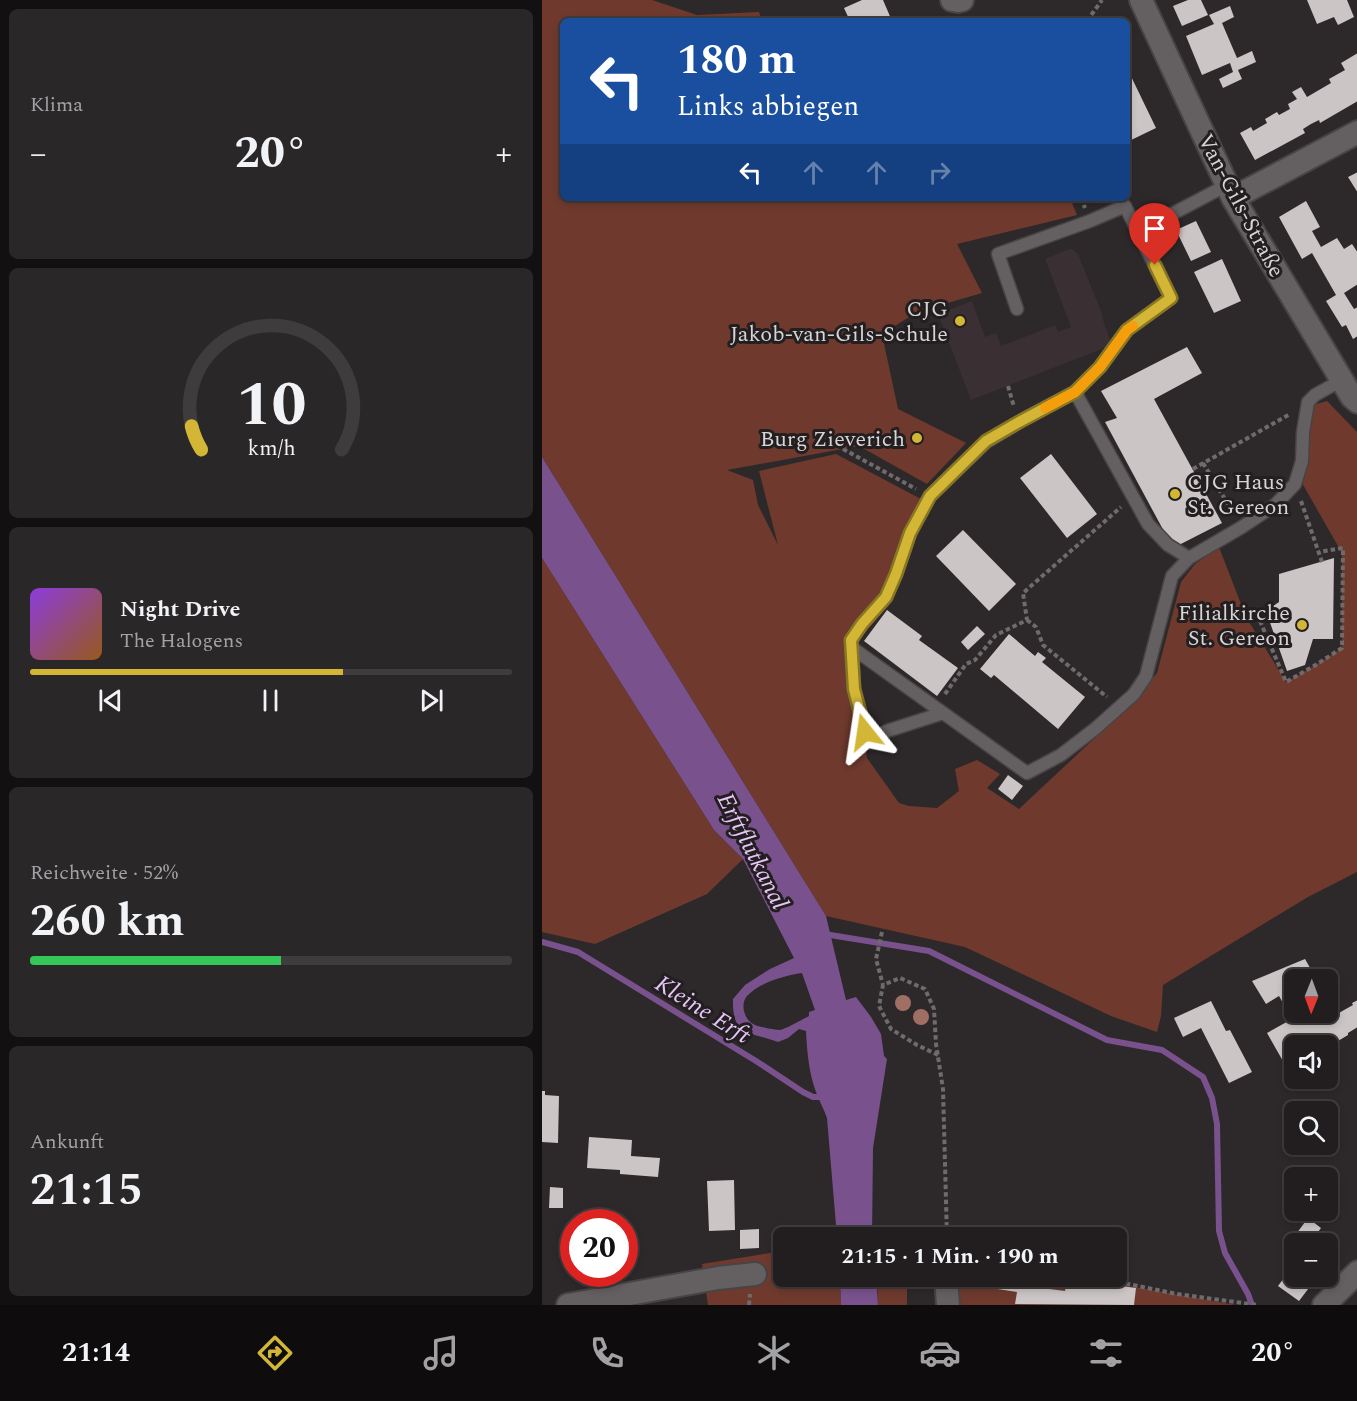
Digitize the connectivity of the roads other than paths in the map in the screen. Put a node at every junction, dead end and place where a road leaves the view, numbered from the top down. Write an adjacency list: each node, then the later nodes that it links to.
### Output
1 (952, 0): 2 (street)
2 (962, 0)
3 (1141, 0): 5 (street, Van-Gils-Straße)
4 (1358, 132): 5 (street)
5 (1230, 191): 6 (lane); 9 (street, Van-Gils-Straße)
6 (1138, 232): 7 (lane); 8 (lane)
7 (1017, 309)
8 (1075, 392): 10 (lane); 11 (lane)
9 (1352, 393): 10 (lane)
10 (1188, 558): 12 (lane)
11 (851, 647): 12 (lane); 12 (lane)
12 (939, 710)
13 (1358, 1272): 18 (street)
14 (755, 1274): 16 (street)
15 (947, 1287): 17 (street)
16 (570, 1305)
17 (948, 1305)
18 (1324, 1305)

